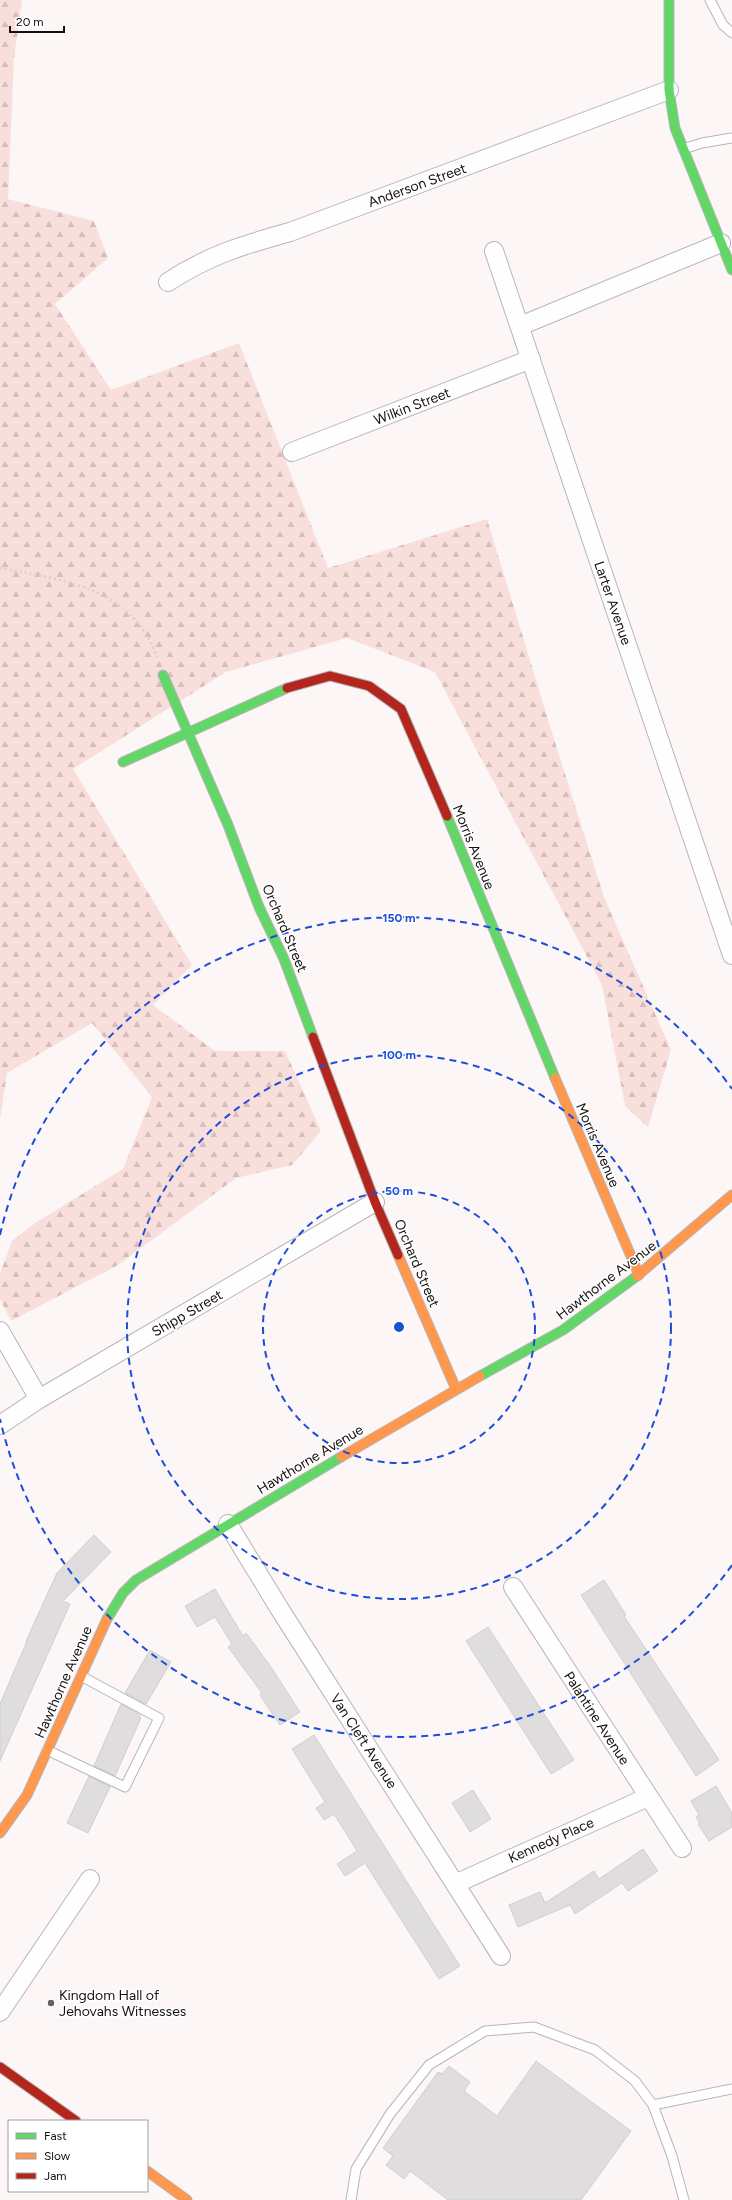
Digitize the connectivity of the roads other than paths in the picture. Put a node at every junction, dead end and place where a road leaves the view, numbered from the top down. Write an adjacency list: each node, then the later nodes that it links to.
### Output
1 (669, 0): 4 (street)
2 (710, 0): 3 (lane)
3 (732, 33)
4 (669, 90): 6 (street); 10 (street, Anderson Street)
5 (732, 138): 6 (lane)
6 (683, 149): 7 (street)
7 (721, 243): 9 (street); 11 (street)
8 (494, 251): 11 (street, Larter Avenue)
9 (732, 270)
10 (168, 282)
11 (520, 326): 12 (street, Larter Avenue)
12 (531, 360): 13 (street, Wilkin Street); 17 (street, Larter Avenue)
13 (292, 452)
14 (163, 675): 15 (street, Orchard Street)
15 (188, 734): 16 (street, Morris Avenue); 19 (street, Orchard Street); 20 (street, Morris Avenue)
16 (123, 762)
17 (732, 955)
18 (732, 1195): 20 (street, Hawthorne Avenue)
19 (376, 1202): 22 (street, Orchard Street); 23 (street, Shipp Street)
20 (639, 1275): 22 (street, Hawthorne Avenue)
21 (0, 1331): 23 (street)
22 (456, 1389): 25 (street, Hawthorne Avenue)
23 (39, 1400): 24 (street, Shipp Street)
24 (0, 1425)
25 (228, 1524): 27 (street, Hawthorne Avenue); 33 (street, Van Cleft Avenue)
26 (513, 1587): 29 (street, Palantine Avenue)
27 (81, 1676): 28 (street, Hawthorne Avenue); 28 (lane)
28 (47, 1750): 30 (street, Hawthorne Avenue)
29 (648, 1797): 31 (street, Palantine Avenue); 33 (street, Kennedy Place)
30 (0, 1834)
31 (682, 1848)
32 (90, 1879): 35 (street)
33 (455, 1884): 34 (street, Van Cleft Avenue)
34 (501, 1956)
35 (0, 2012)
36 (0, 2067): 39 (street)
37 (732, 2089): 38 (lane)
38 (653, 2105): 42 (lane); 43 (lane)
39 (75, 2120)
40 (148, 2172): 41 (street)
41 (188, 2200)
42 (351, 2200)
43 (684, 2200)

